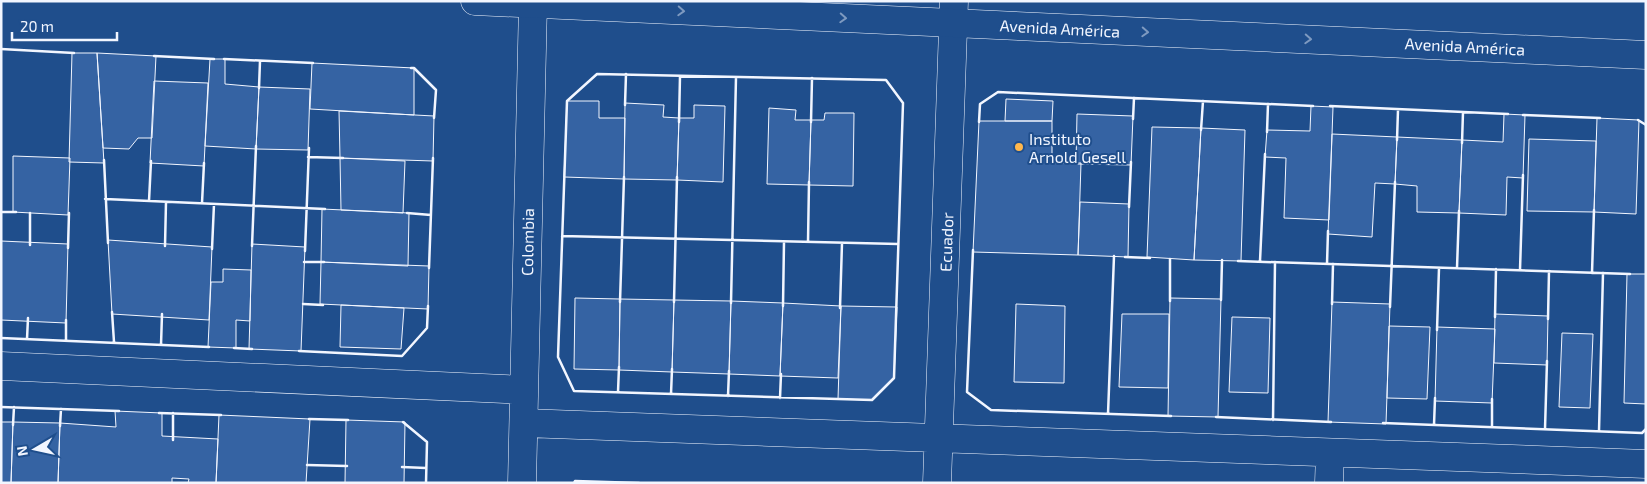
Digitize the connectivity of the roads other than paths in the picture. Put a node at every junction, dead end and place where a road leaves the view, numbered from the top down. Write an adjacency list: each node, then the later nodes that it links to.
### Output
1 (475, 1): 2 (street, Avenida América)
2 (533, 3): 3 (street, Avenida América, one-way to 3); 6 (street, Colombia)
3 (954, 12): 4 (street, Avenida América, one-way to 4); 8 (street, Ecuador)
4 (1646, 55)
5 (1, 366): 6 (street)
6 (524, 390): 7 (street, Colombia)
7 (524, 423): 8 (street); 11 (street, Colombia)
8 (939, 438): 9 (street); 12 (street, Ecuador)
9 (1330, 452): 10 (street); 13 (street)
10 (1646, 464)
11 (522, 483)
12 (937, 483)
13 (1329, 483)

